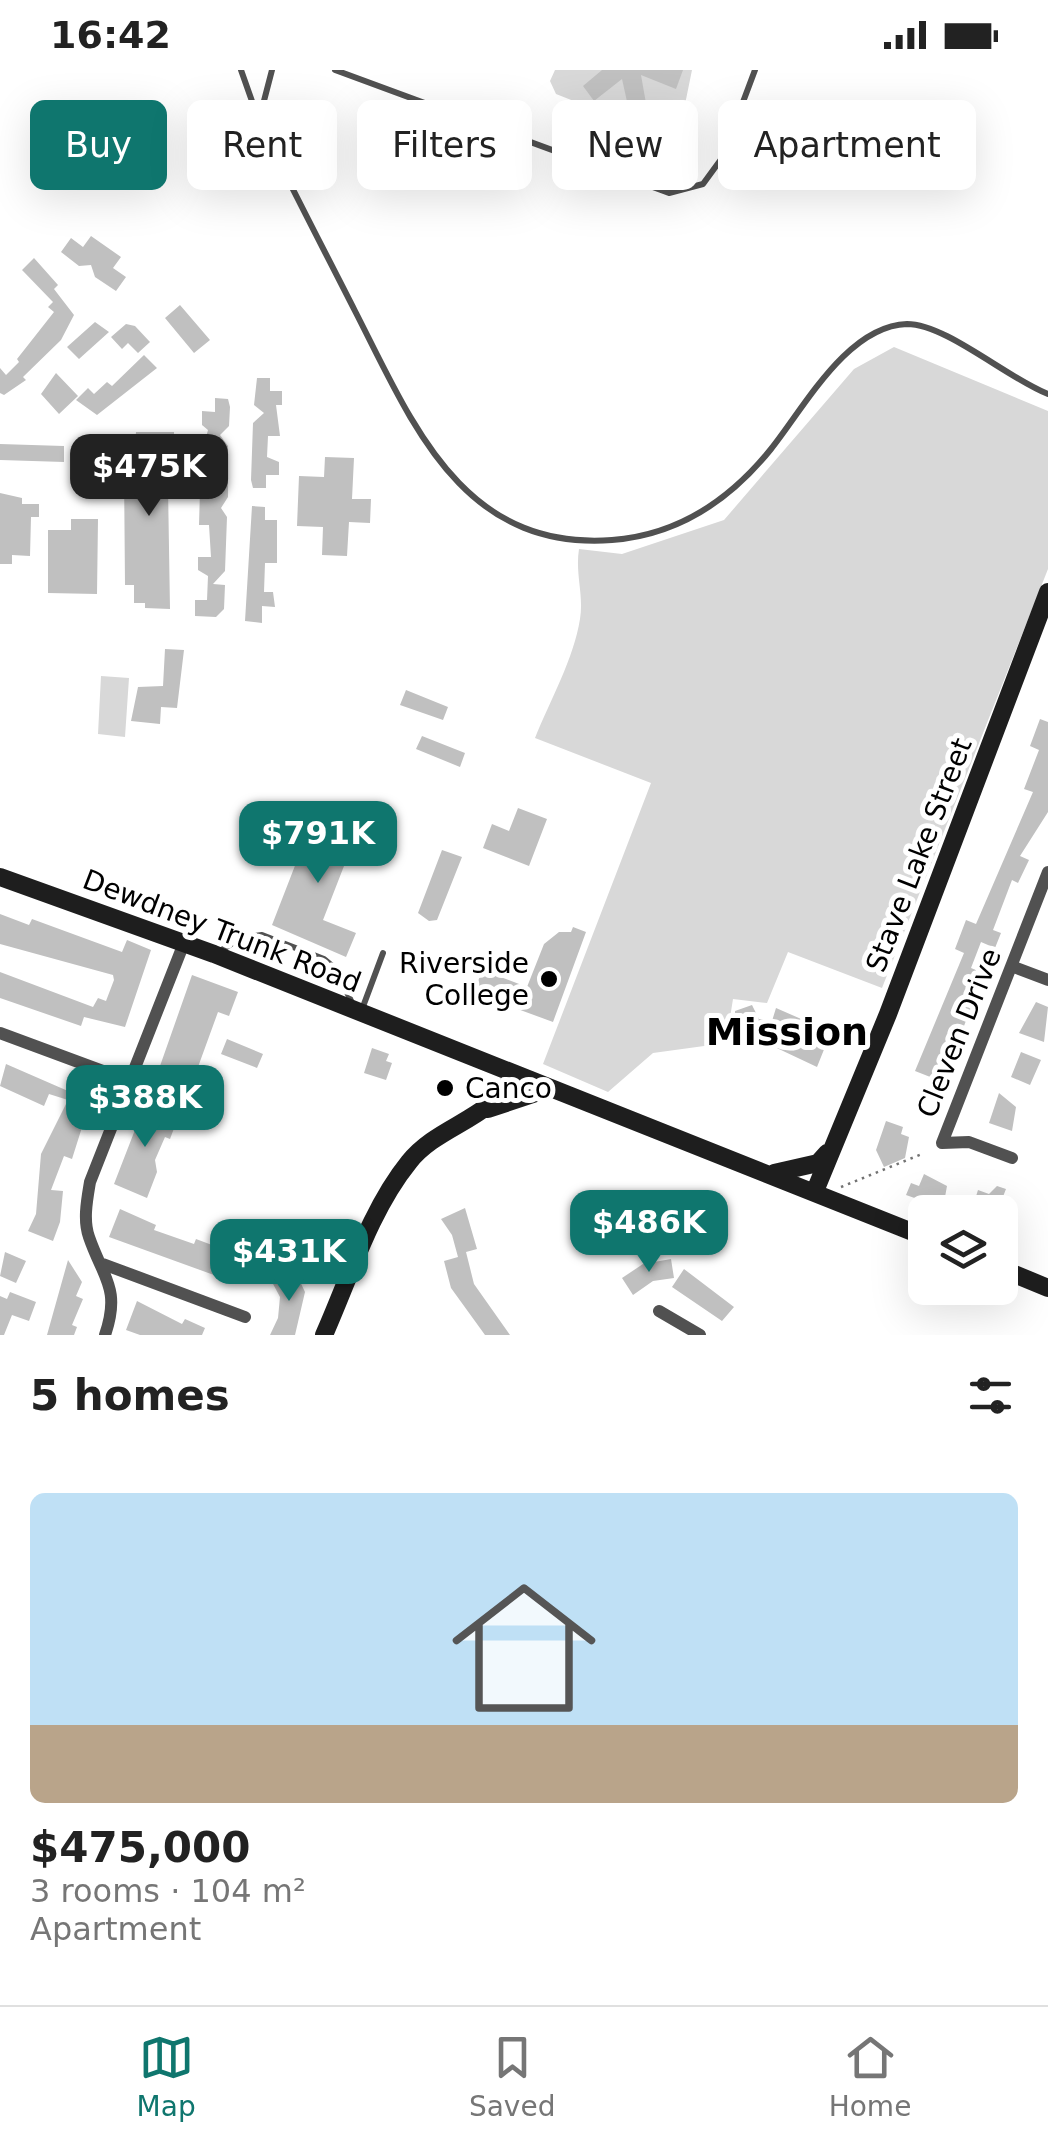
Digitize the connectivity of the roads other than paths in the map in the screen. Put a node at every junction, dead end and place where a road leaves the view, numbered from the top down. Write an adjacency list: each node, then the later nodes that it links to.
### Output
1 (241, 70): 5 (lane)
2 (272, 70): 6 (lane)
3 (335, 70): 4 (lane)
4 (755, 70)
5 (251, 100)
6 (264, 100)
7 (294, 190): 8 (lane)
8 (1048, 394)
9 (1048, 592): 24 (main road, Stave Lake Street)
10 (1048, 872): 15 (street, Cleven Drive)
11 (0, 877): 12 (main road, Dewdney Trunk Road)
12 (184, 943): 14 (main road, Dewdney Trunk Road); 20 (street)
13 (383, 953): 17 (lane)
14 (214, 954): 17 (main road, Dewdney Trunk Road); 17 (lane)
15 (1014, 967): 16 (street); 25 (street, Cleven Drive)
16 (1048, 980)
17 (358, 1012): 19 (main road, Dewdney Trunk Road)
18 (0, 1033): 20 (street)
19 (513, 1075): 21 (main road, Dewdney Trunk Road); 23 (main road)
20 (130, 1082): 22 (street); 29 (street)
21 (548, 1089): 23 (main road); 26 (main road, Dewdney Trunk Road)
22 (189, 1104)
23 (483, 1111): 35 (main road)
24 (833, 1145): 26 (main road); 27 (main road, Stave Lake Street)
25 (1012, 1158)
26 (771, 1173): 27 (main road, Dewdney Trunk Road)
27 (815, 1192): 28 (main road, Dewdney Trunk Road)
28 (908, 1230)
29 (103, 1264): 33 (street); 34 (street)
30 (1018, 1276): 31 (main road)
31 (1048, 1288)
32 (659, 1311): 36 (street)
33 (244, 1318)
34 (106, 1335)
35 (324, 1335)
36 (700, 1335)

